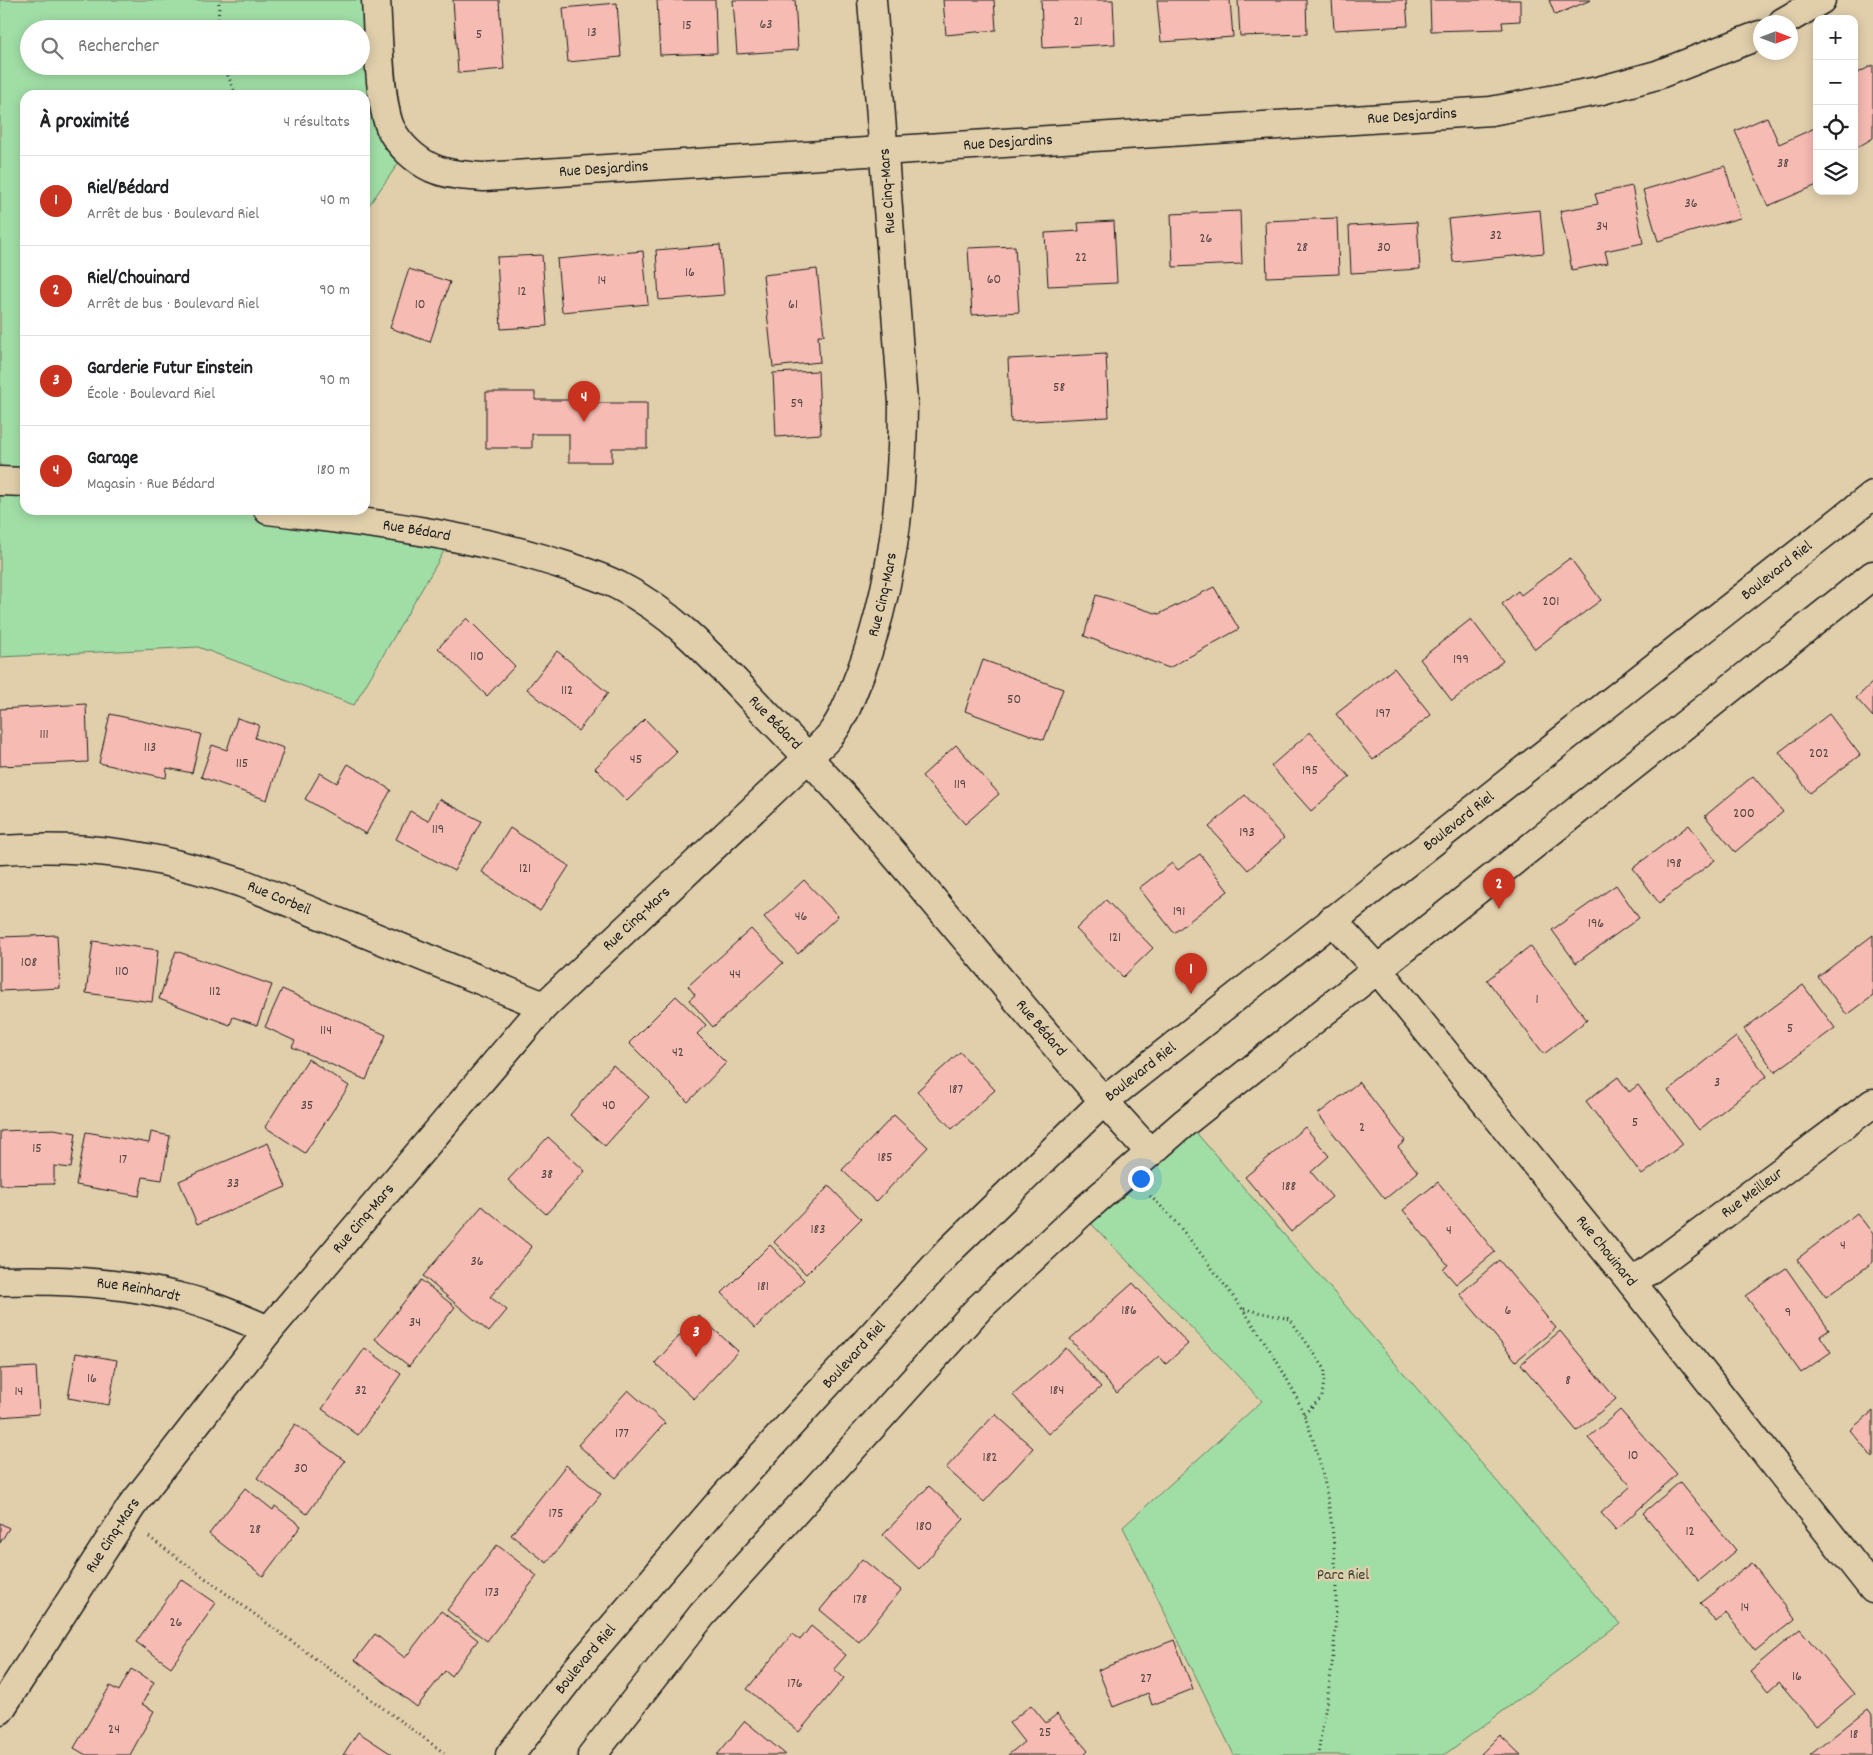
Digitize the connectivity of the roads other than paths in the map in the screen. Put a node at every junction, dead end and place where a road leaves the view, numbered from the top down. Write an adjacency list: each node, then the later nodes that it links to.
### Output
1 (376, 0): 6 (street, Rue Desjardins)
2 (872, 0): 6 (street, Rue Cinq-Mars)
3 (1821, 0): 4 (street)
4 (1795, 15)
5 (1753, 38): 6 (street, Rue Desjardins)
6 (885, 150): 12 (street, Rue Cinq-Mars)
7 (0, 481): 8 (street)
8 (20, 482)
9 (1873, 495): 14 (street, Boulevard Riel)
10 (304, 515): 12 (street, Rue Bédard)
11 (1873, 575): 15 (street)
12 (809, 757): 16 (street, Rue Cinq-Mars); 17 (street, Rue Bédard)
13 (0, 850): 16 (street, Rue Corbeil)
14 (1332, 920): 15 (street, Rue Chouinard); 17 (street, Boulevard Riel)
15 (1378, 970): 19 (street); 21 (street, Rue Chouinard)
16 (544, 1006): 22 (street, Rue Cinq-Mars)
17 (1104, 1101): 19 (street, Rue Bédard); 25 (street, Boulevard Riel)
18 (1873, 1103): 21 (street, Rue Meilleur)
19 (1150, 1152): 26 (street)
20 (0, 1281): 22 (street, Rue Reinhardt)
21 (1632, 1283): 23 (street, Rue Chouinard)
22 (269, 1330): 24 (street, Rue Cinq-Mars)
23 (1873, 1589)
24 (0, 1710)
25 (510, 1755)
26 (592, 1755)

